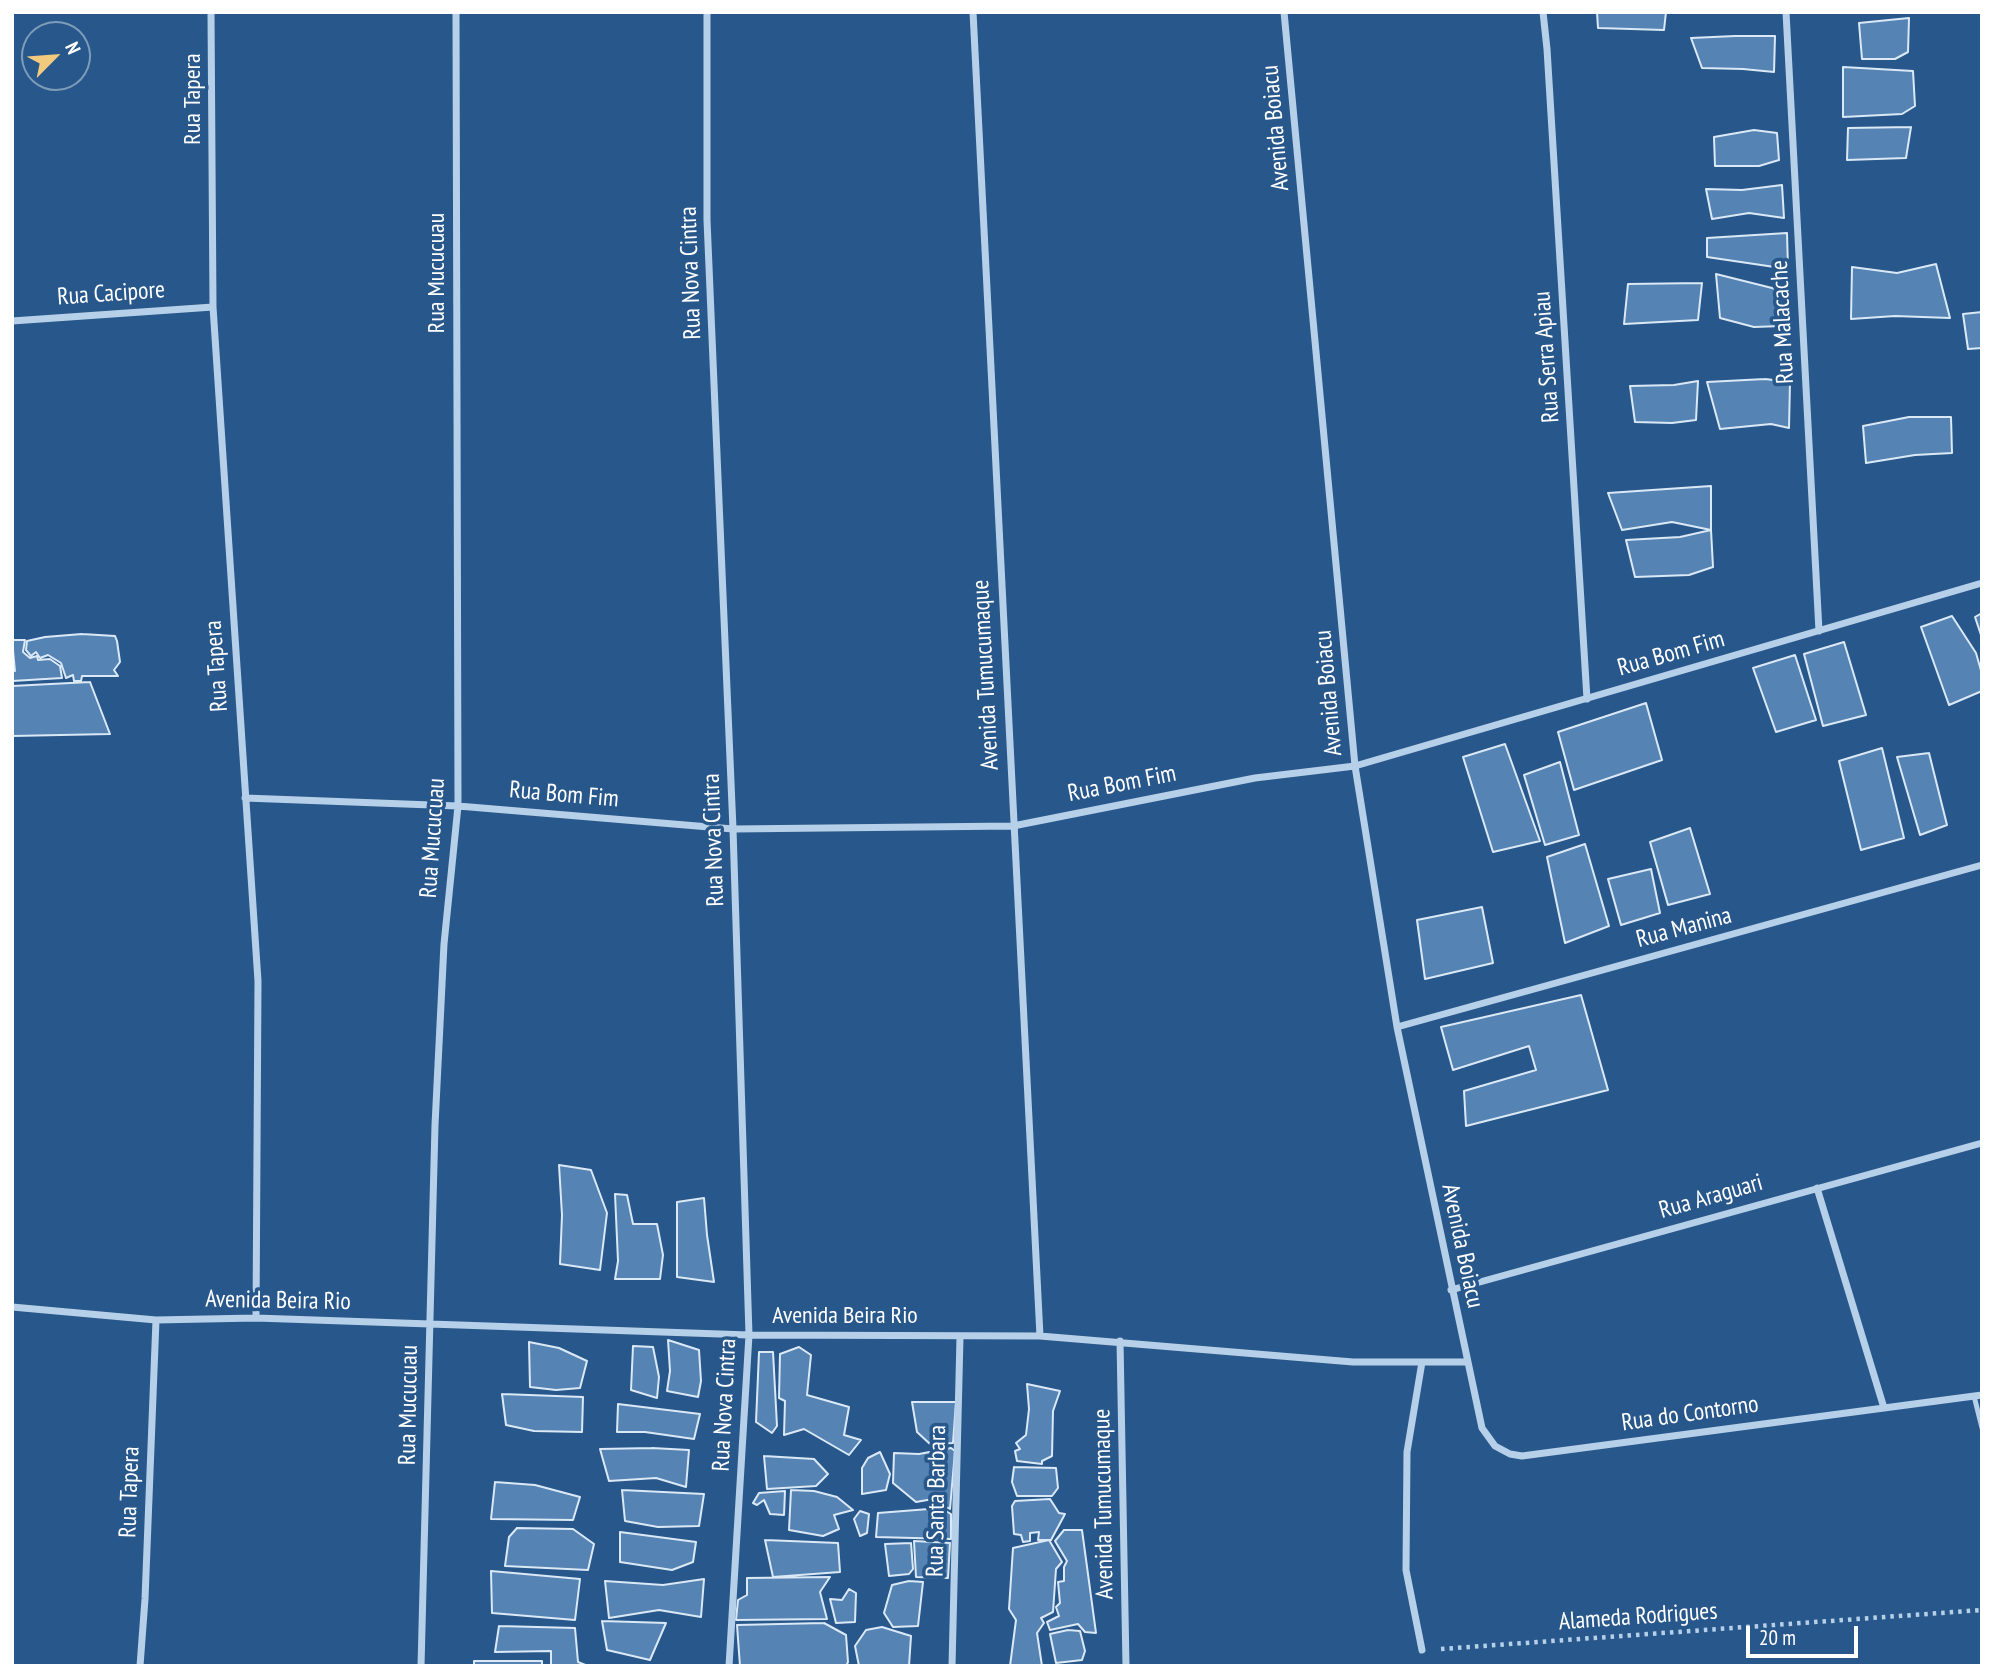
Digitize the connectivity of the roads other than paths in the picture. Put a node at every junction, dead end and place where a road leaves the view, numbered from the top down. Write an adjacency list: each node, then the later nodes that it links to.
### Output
1 (211, 12): 8 (street, Rua Tapera)
2 (456, 12): 15 (street, Rua Mucucuau)
3 (707, 12): 17 (street, Rua Nova Cintra)
4 (973, 12): 16 (street, Avenida Tumucumaque)
5 (1284, 12): 13 (street, Avenida Boiacu)
6 (1543, 12): 12 (street, Rua Serra Apiau)
7 (1786, 12): 11 (street, Rua Malacache)
8 (213, 307): 9 (street, Rua Cacipore); 14 (street, Rua Tapera)
9 (12, 321)
10 (1982, 583): 11 (street, Rua Bom Fim)
11 (1819, 631): 12 (street, Rua Bom Fim)
12 (1587, 699): 13 (street, Rua Bom Fim)
13 (1356, 766): 16 (street, Rua Bom Fim); 19 (street, Avenida Boiacu)
14 (245, 798): 15 (street, Rua Bom Fim); 24 (street, Rua Tapera)
15 (458, 806): 17 (street, Rua Bom Fim); 26 (street, Rua Mucucuau)
16 (1013, 826): 17 (street, Rua Bom Fim); 28 (street, Avenida Tumucumaque)
17 (733, 829): 27 (street, Rua Nova Cintra)
18 (1982, 865): 19 (street, Rua Manina)
19 (1397, 1027): 22 (street, Avenida Boiacu)
20 (1982, 1143): 21 (street, Rua Araguari)
21 (1817, 1188): 22 (street, Rua Araguari); 34 (street)
22 (1451, 1290): 32 (street, Avenida Boiacu)
23 (12, 1307): 25 (street, Avenida Beira Rio)
24 (256, 1318): 25 (street, Avenida Beira Rio); 26 (street, Avenida Beira Rio)
25 (156, 1320): 37 (street, Rua Tapera)
26 (430, 1325): 27 (street, Avenida Beira Rio); 38 (street, Rua Mucucuau)
27 (748, 1335): 29 (street, Avenida Beira Rio); 39 (street, Rua Nova Cintra)
28 (1040, 1336): 29 (street, Avenida Beira Rio); 30 (street, Avenida Beira Rio)
29 (960, 1337): 40 (street, Rua Santa Barbara)
30 (1120, 1341): 31 (street, Avenida Beira Rio); 41 (street, Avenida Tumucumaque)
31 (1422, 1362): 32 (street, Avenida Beira Rio); 36 (street)
32 (1466, 1362): 34 (street, Rua do Contorno)
33 (1978, 1395): 34 (street, Rua do Contorno); 35 (lane)
34 (1884, 1408)
35 (1982, 1429)
36 (1422, 1650)
37 (140, 1666)
38 (421, 1666)
39 (729, 1666)
40 (952, 1666)
41 (1126, 1666)

